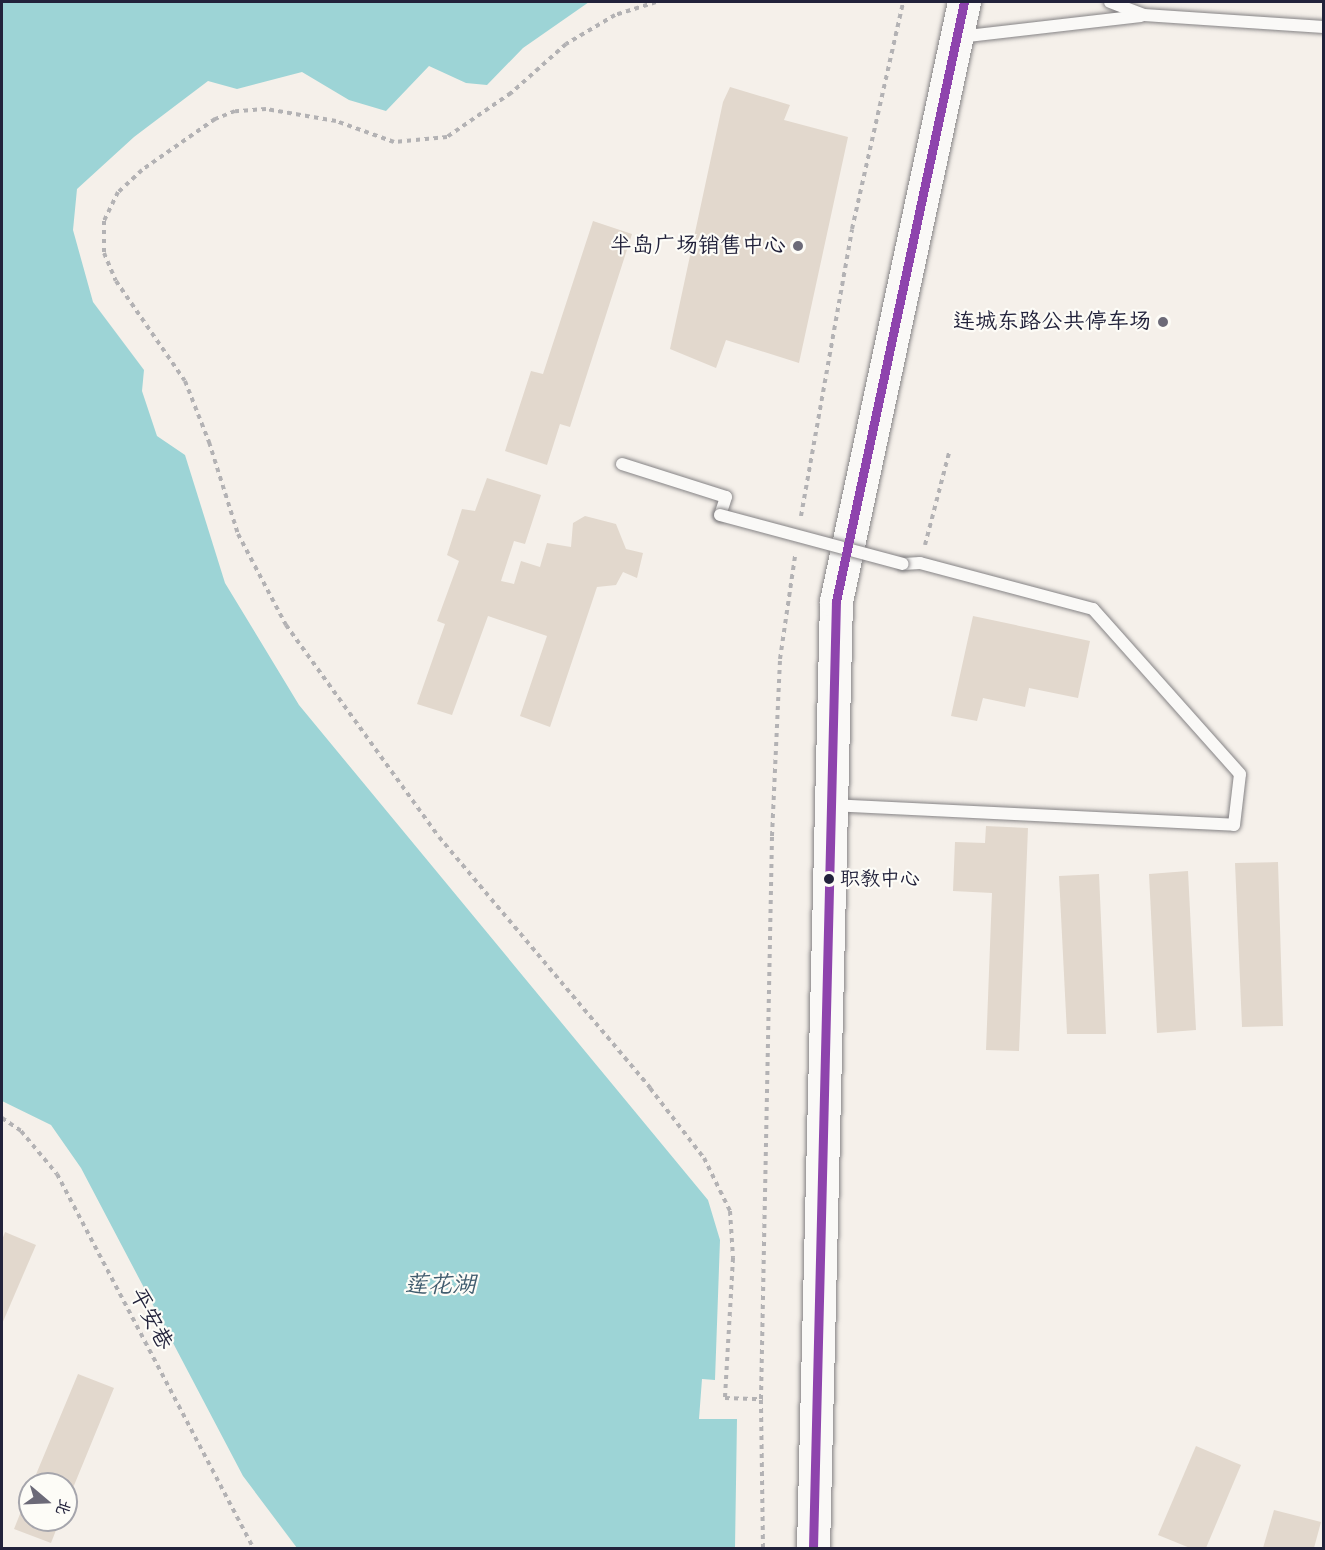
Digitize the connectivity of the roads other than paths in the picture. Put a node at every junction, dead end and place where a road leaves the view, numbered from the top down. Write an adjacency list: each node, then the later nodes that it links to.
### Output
1 (964, 2): 5 (main road)
2 (1110, 2): 3 (lane)
3 (1144, 15): 4 (lane); 5 (lane)
4 (1323, 27)
5 (955, 37): 7 (main road)
6 (621, 464): 7 (lane, bridge)
7 (831, 805): 8 (main road)
8 (813, 1548)

